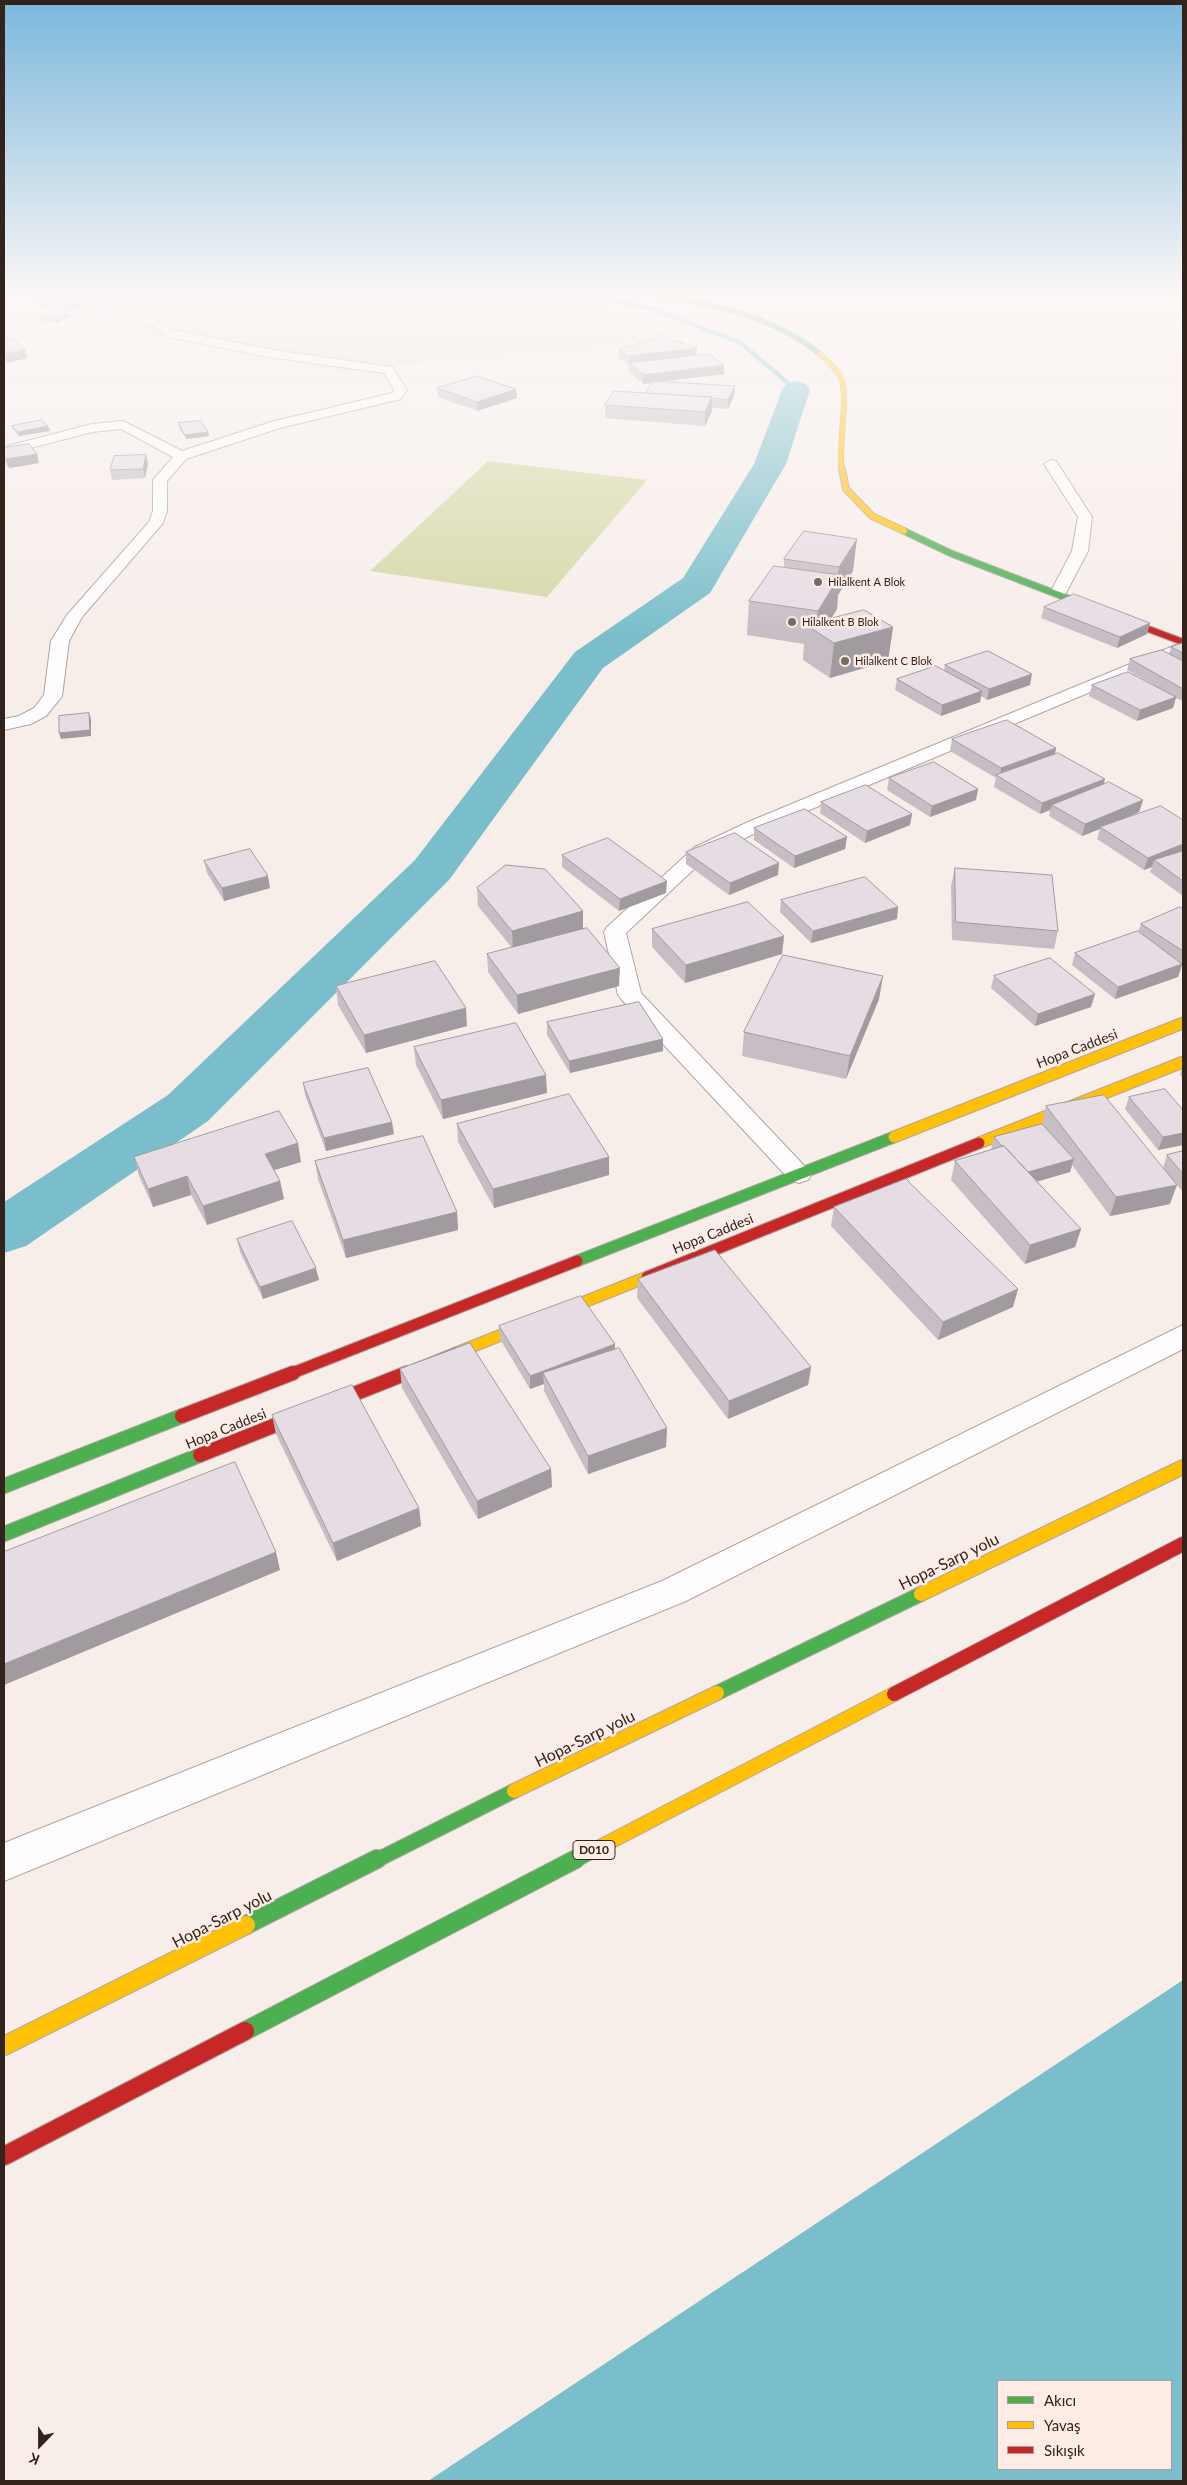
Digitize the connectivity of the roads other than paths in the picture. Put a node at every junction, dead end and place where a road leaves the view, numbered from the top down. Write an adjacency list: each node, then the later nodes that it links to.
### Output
1 (351, 407): 4 (street)
2 (844, 407): 6 (main road)
3 (4, 451): 4 (street)
4 (182, 456): 9 (street)
5 (1051, 464): 6 (street)
6 (1058, 593): 7 (main road)
7 (1183, 642)
8 (1183, 647): 12 (street)
9 (4, 724)
10 (1183, 1023): 12 (main road, Hopa Caddesi)
11 (1183, 1062): 16 (main road, Hopa Caddesi)
12 (799, 1174): 15 (main road, Hopa Caddesi)
13 (1183, 1336): 18 (street)
14 (1183, 1467): 19 (main road, Hopa-Sarp yolu)
15 (4, 1486)
16 (4, 1534)
17 (1183, 1544): 20 (main road, D010)
18 (4, 1862)
19 (4, 2046)
20 (4, 2156)

